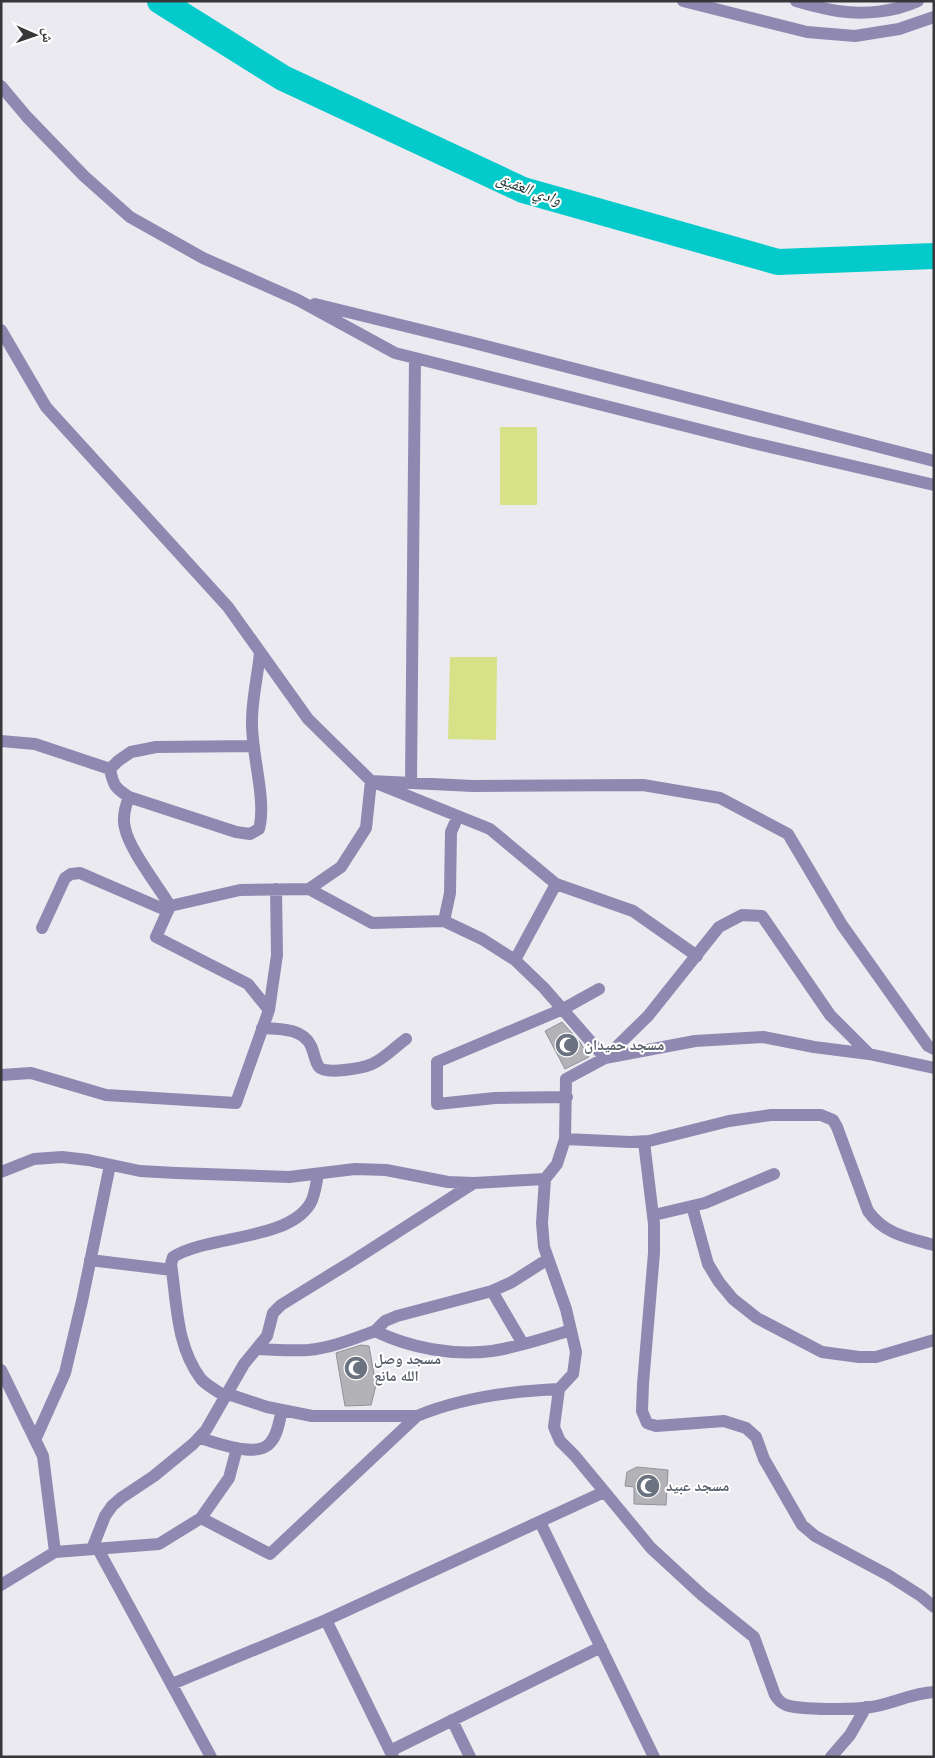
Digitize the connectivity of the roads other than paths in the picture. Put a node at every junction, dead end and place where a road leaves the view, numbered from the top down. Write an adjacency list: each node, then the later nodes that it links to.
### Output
1 (683, 1): 4 (street)
2 (796, 1): 3 (street)
3 (918, 1)
4 (934, 17)
5 (2, 88): 6 (street)
6 (298, 300): 8 (street); 9 (street)
7 (1, 330): 11 (street)
8 (416, 358): 10 (street); 16 (street)
9 (934, 461)
10 (934, 485)
11 (260, 652): 13 (street); 15 (street)
12 (1, 741): 14 (street)
13 (254, 746): 14 (street); 17 (street)
14 (110, 769): 17 (street)
15 (371, 781): 16 (street); 18 (street); 21 (street)
16 (410, 783): 32 (street)
17 (129, 797): 22 (street)
18 (458, 816): 19 (street); 23 (street)
19 (556, 884): 25 (street); 26 (street)
20 (276, 889): 21 (street); 22 (street); 29 (street)
21 (308, 889): 23 (street)
22 (169, 908): 24 (street); 29 (street)
23 (444, 921): 26 (street)
24 (42, 928)
25 (697, 956): 33 (street); 34 (street)
26 (515, 960): 28 (street)
27 (599, 989): 28 (street)
28 (563, 1009): 34 (street); 37 (street)
29 (269, 1010): 30 (street)
30 (262, 1028): 31 (street); 36 (street)
31 (406, 1039)
32 (934, 1049)
33 (869, 1054): 34 (street); 35 (street)
34 (605, 1058): 37 (street)
35 (934, 1068)
36 (1, 1076)
37 (567, 1097): 38 (street)
38 (565, 1139): 39 (street); 44 (street)
39 (644, 1142): 47 (street); 48 (street)
40 (110, 1165): 41 (street); 42 (street); 50 (street)
41 (1, 1172)
42 (318, 1174): 45 (street); 51 (street)
43 (774, 1174): 46 (street)
44 (545, 1179): 45 (street); 49 (street)
45 (474, 1183): 57 (street)
46 (692, 1206): 47 (street); 55 (street)
47 (654, 1216): 72 (street)
48 (934, 1245)
49 (548, 1259): 52 (street); 53 (street)
50 (90, 1260): 51 (street); 64 (street)
51 (172, 1270): 60 (street)
52 (492, 1290): 54 (street); 56 (street)
53 (571, 1330): 56 (street); 59 (street)
54 (375, 1331): 56 (street); 57 (street)
55 (934, 1340)
56 (524, 1344)
57 (257, 1349): 60 (street)
58 (1, 1370): 64 (street)
59 (559, 1389): 62 (street); 66 (street)
60 (227, 1395): 61 (street); 63 (street)
61 (282, 1410): 62 (street); 65 (street)
62 (418, 1416): 67 (street)
63 (199, 1438): 65 (street); 69 (street)
64 (36, 1440): 70 (street)
65 (237, 1448): 67 (street)
66 (604, 1492): 68 (street); 77 (street)
67 (201, 1518): 69 (street)
68 (540, 1522): 73 (street); 74 (street)
69 (95, 1549): 70 (street); 75 (street)
70 (55, 1552): 71 (street)
71 (1, 1585)
72 (934, 1607)
73 (326, 1620): 75 (street); 79 (street)
74 (601, 1647): 78 (street); 82 (street)
75 (172, 1684): 80 (street)
76 (934, 1692): 77 (street)
77 (866, 1708): 83 (street)
78 (452, 1720): 79 (street); 81 (street)
79 (392, 1754)
80 (211, 1757)
81 (470, 1757)
82 (654, 1757)
83 (831, 1757)

